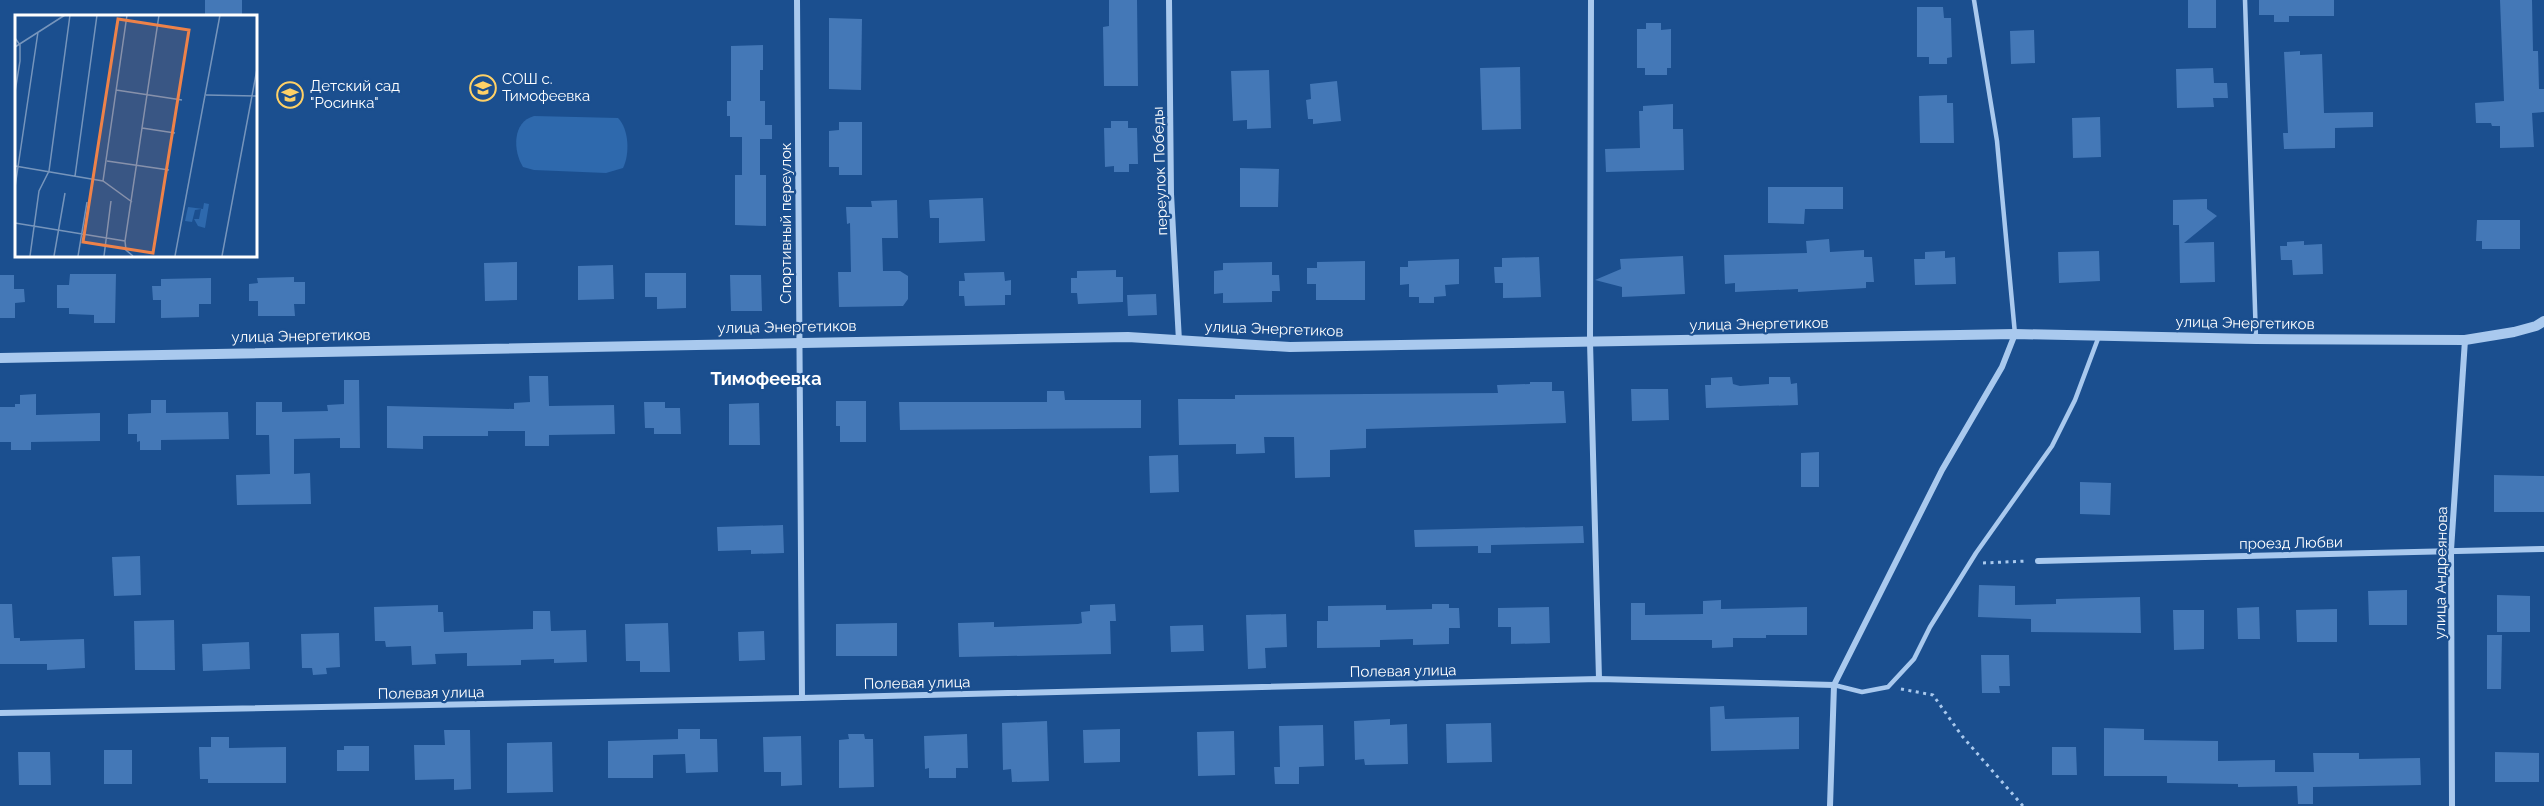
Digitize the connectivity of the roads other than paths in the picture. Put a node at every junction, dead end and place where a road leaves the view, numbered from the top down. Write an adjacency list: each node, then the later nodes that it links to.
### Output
1 (797, 0): 12 (street, Спортивный переулок)
2 (1169, 0): 11 (street, переулок Победы)
3 (1591, 0): 13 (street)
4 (1974, 0): 7 (lane)
5 (2245, 0): 9 (lane)
6 (2544, 321): 10 (street, улица Энергетиков)
7 (2015, 334): 8 (street, улица Энергетиков); 13 (street, улица Энергетиков); 19 (street)
8 (2099, 336): 9 (street, улица Энергетиков); 19 (lane)
9 (2256, 339): 10 (street, улица Энергетиков)
10 (2465, 340): 16 (street, улица Андреянова)
11 (1179, 341): 12 (street, улица Энергетиков); 13 (street, улица Энергетиков)
12 (799, 342): 14 (street, улица Энергетиков); 20 (street, Спортивный переулок)
13 (1590, 342): 18 (street)
14 (0, 358)
15 (2544, 549): 16 (street, проезд Любви)
16 (2451, 550): 17 (street, проезд Любви); 23 (street, улица Андреянова)
17 (2038, 561)
18 (1599, 679): 19 (street, Полевая улица); 20 (street, Полевая улица)
19 (1834, 685): 22 (street)
20 (802, 698): 21 (street, Полевая улица)
21 (0, 713)
22 (1830, 806)
23 (2452, 806)

